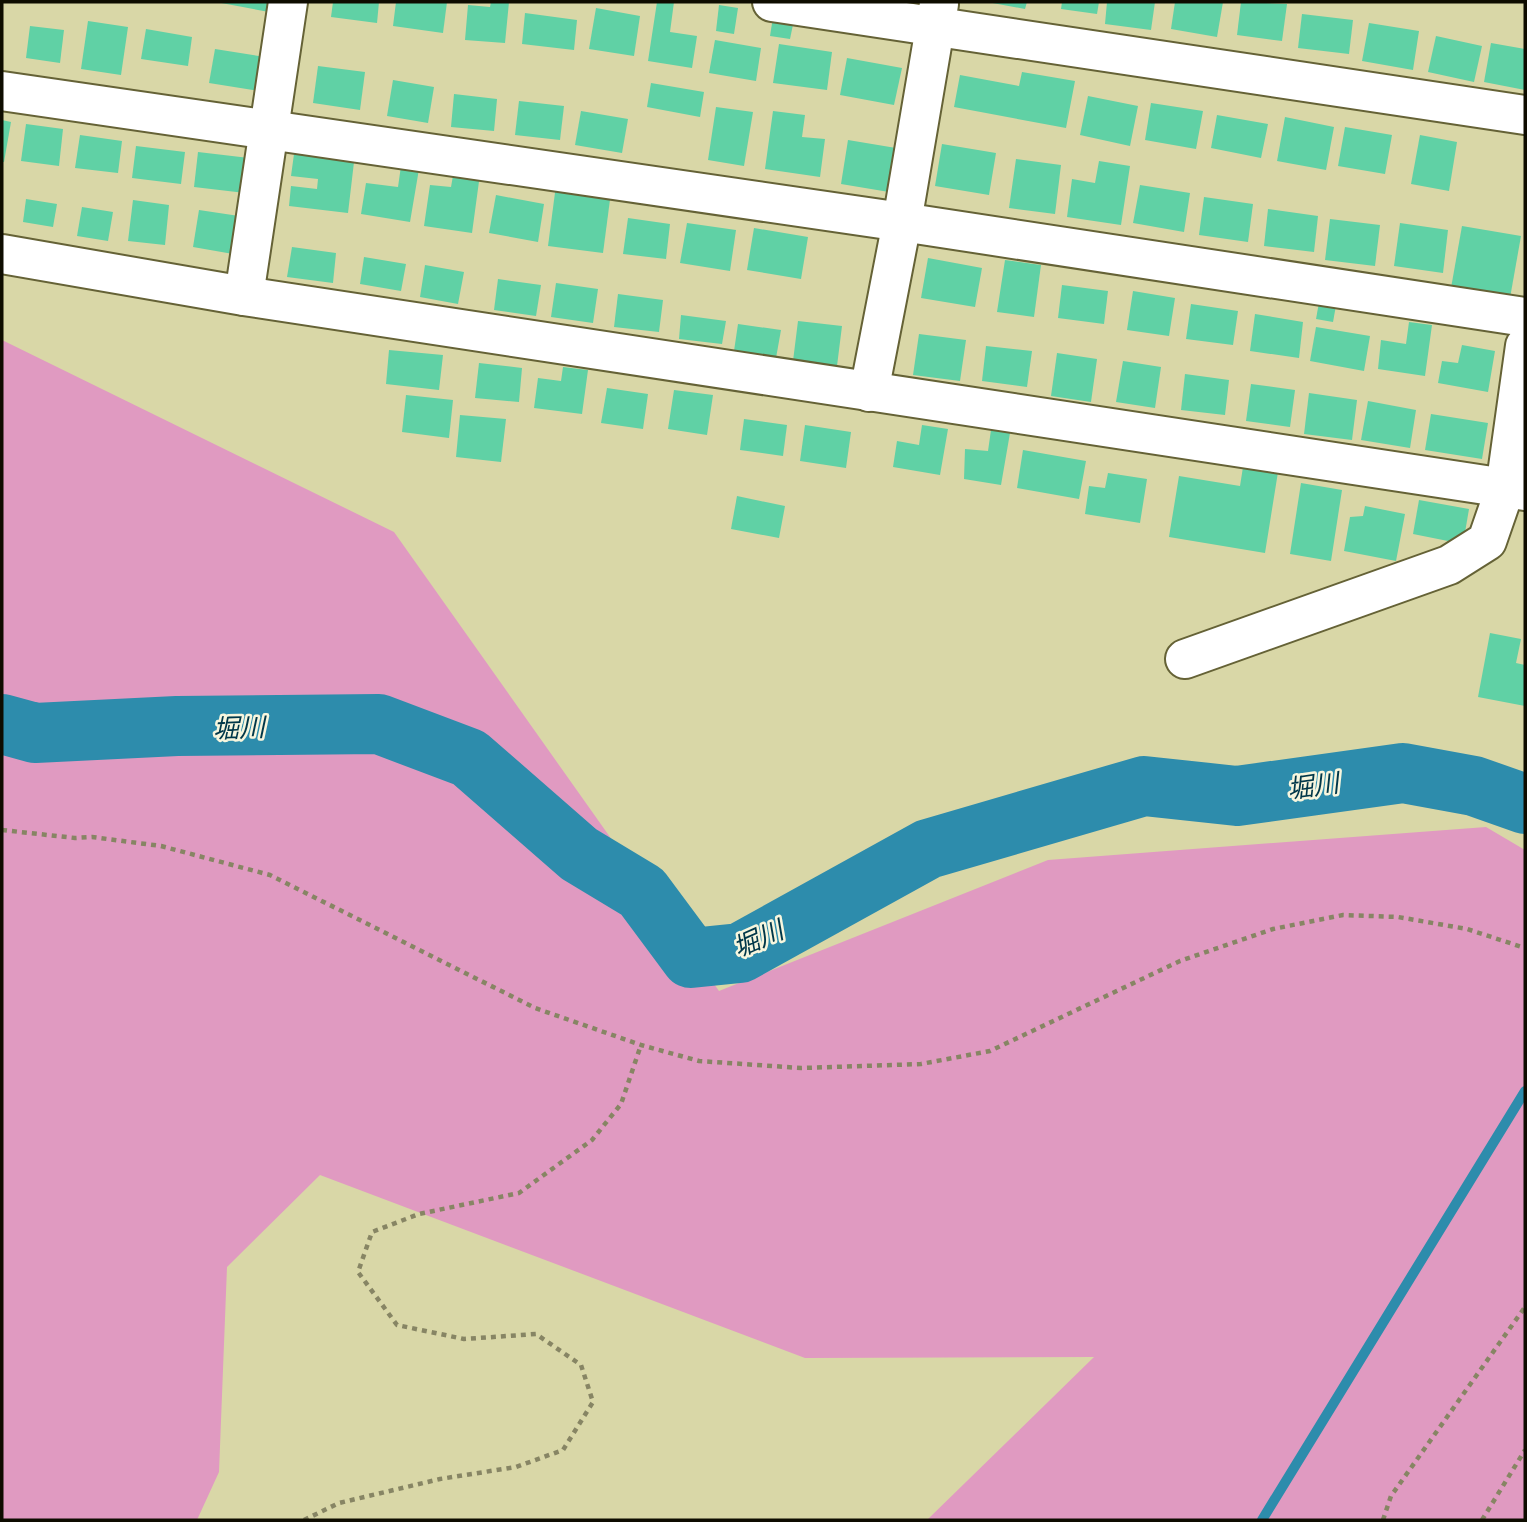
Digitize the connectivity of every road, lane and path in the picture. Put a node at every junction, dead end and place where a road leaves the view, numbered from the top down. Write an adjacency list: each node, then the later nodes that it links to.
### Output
1 (288, 2): 6 (street)
2 (772, 2): 3 (street)
3 (937, 14): 5 (street); 7 (street)
4 (2, 91): 6 (street)
5 (1525, 115)
6 (270, 131): 7 (street); 9 (street)
7 (902, 222): 10 (street); 12 (street)
8 (2, 254): 9 (street)
9 (244, 296): 12 (street)
10 (1525, 317)
11 (1525, 346): 13 (street)
12 (869, 392): 13 (street)
13 (1515, 490): 14 (street)
14 (1185, 659)
15 (2, 830): 17 (path)
16 (1525, 948): 17 (path)
17 (641, 1045): 20 (path)
18 (1525, 1307): 21 (path)
19 (1525, 1450): 22 (path)
20 (304, 1520)
21 (1383, 1520)
22 (1482, 1520)

